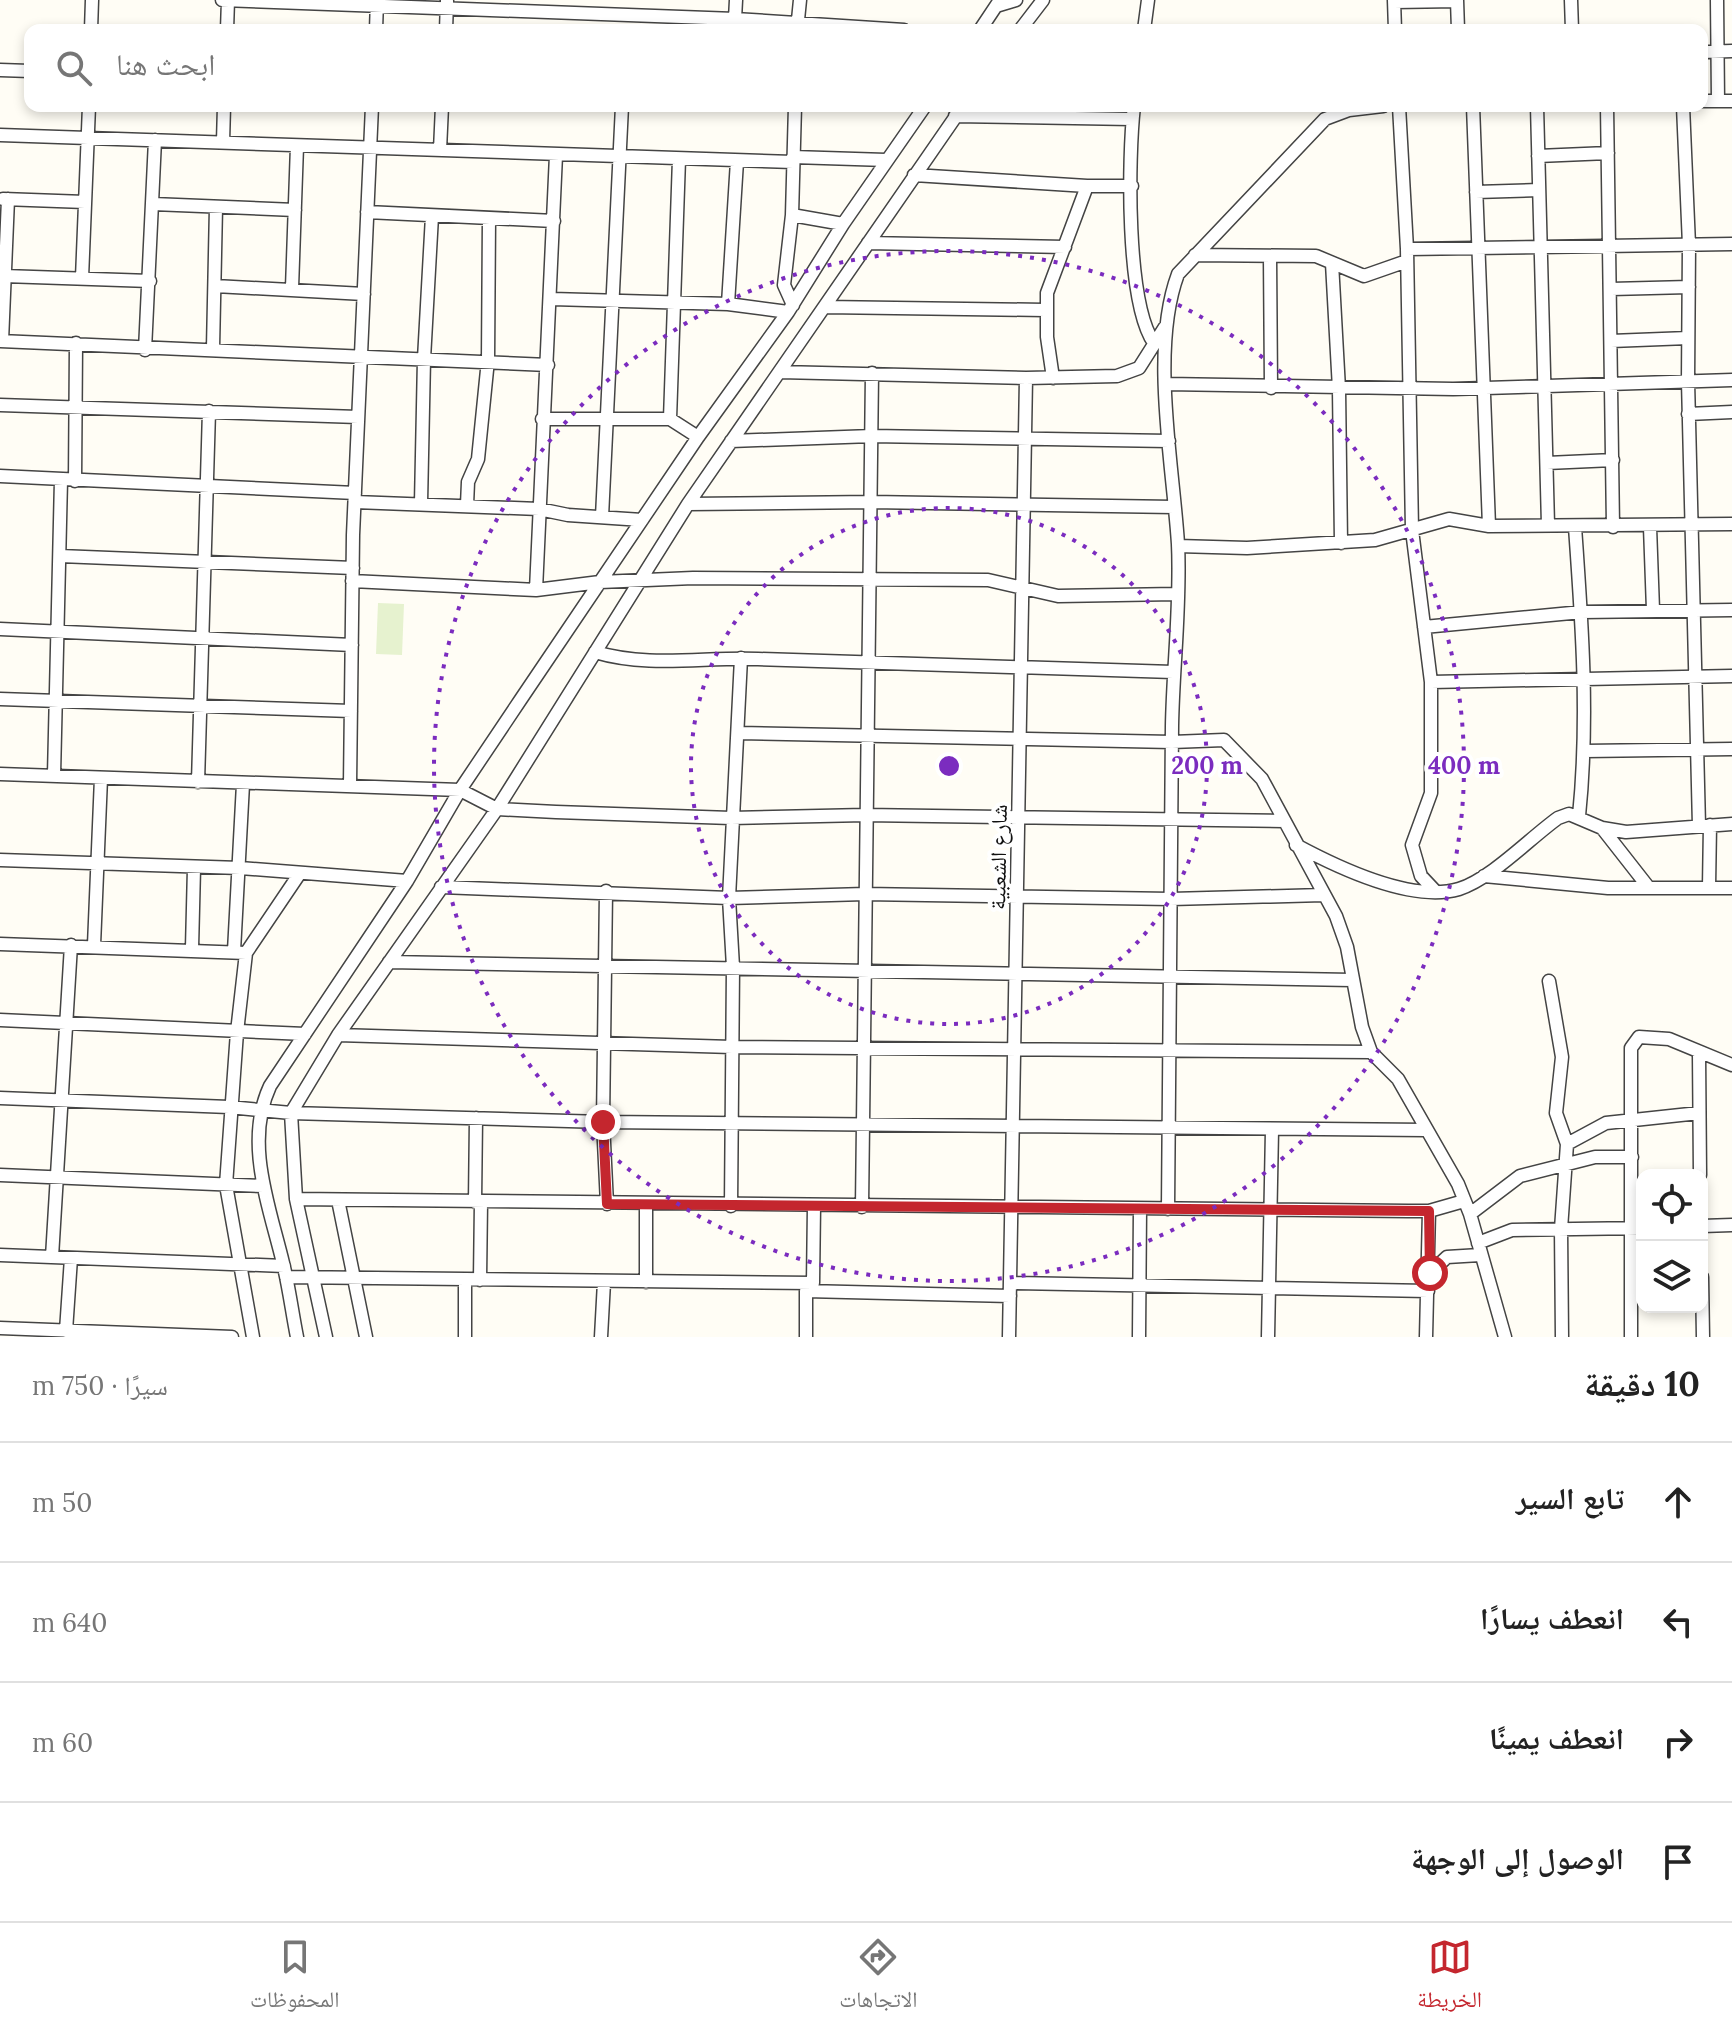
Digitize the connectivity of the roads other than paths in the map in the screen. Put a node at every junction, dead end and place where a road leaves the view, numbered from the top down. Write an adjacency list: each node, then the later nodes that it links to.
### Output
1 (92, 0): 20 (street)
2 (225, 0): 13 (street); 21 (street)
3 (594, 0): 17 (street)
4 (736, 0): 19 (street)
5 (800, 0): 26 (street)
6 (1016, 0): 15 (street)
7 (1043, 0): 28 (street)
8 (1148, 0): 29 (street)
9 (1457, 0): 12 (street); 31 (street)
10 (1571, 0): 32 (street)
11 (1717, 0): 35 (street)
12 (1394, 1): 30 (street)
13 (304, 2): 14 (street)
14 (377, 3): 16 (street); 22 (street)
15 (998, 3): 27 (street)
16 (447, 4): 17 (street); 23 (street)
17 (593, 15): 18 (street)
18 (626, 16): 19 (street); 24 (street)
19 (735, 19): 25 (street)
20 (91, 24)
21 (227, 24)
22 (376, 24)
23 (446, 24)
24 (626, 24)
25 (769, 24)
26 (797, 24)
27 (984, 24)
28 (1025, 24)
29 (1145, 24)
30 (1395, 24)
31 (1458, 24)
32 (1572, 24)
33 (1732, 51): 35 (street)
34 (1708, 52): 35 (street)
35 (1718, 52): 39 (street)
36 (0, 70): 37 (street)
37 (24, 71)
38 (1708, 101): 39 (street)
39 (1718, 101): 40 (street)
40 (1732, 101)
41 (89, 112): 57 (street)
42 (224, 112): 59 (street)
43 (372, 112): 61 (street)
44 (442, 112): 62 (street)
45 (622, 112): 66 (street)
46 (795, 112): 68 (street)
47 (921, 112): 69 (street)
48 (958, 112): 71 (street)
49 (1133, 112): 73 (street)
50 (1344, 112): 94 (street)
51 (1399, 112): 95 (street)
52 (1473, 112): 75 (street)
53 (1537, 112): 65 (street)
54 (1607, 112): 63 (street)
55 (1683, 112): 89 (street)
56 (0, 135): 57 (street)
57 (88, 137): 58 (street); 77 (street)
58 (155, 140): 59 (street); 78 (street)
59 (223, 142): 60 (street)
60 (297, 146): 61 (street); 80 (street)
61 (370, 147): 62 (street); 81 (street)
62 (440, 150): 64 (street)
63 (1608, 153): 65 (street); 93 (street)
64 (556, 155): 66 (street); 85 (street)
65 (1538, 156): 74 (street)
66 (619, 157): 67 (street); 107 (street)
67 (679, 159): 70 (street); 108 (street)
68 (793, 160): 69 (street); 70 (street); 82 (street)
69 (886, 160): 86 (street)
70 (737, 161): 109 (street)
71 (914, 175): 72 (street); 87 (street)
72 (1087, 186): 73 (street); 90 (street)
73 (1132, 186): 118 (street)
74 (1539, 190): 75 (street); 92 (street)
75 (1476, 192): 91 (street)
76 (4, 199): 77 (street); 98 (street)
77 (85, 202): 99 (street)
78 (153, 204): 79 (street); 100 (street)
79 (216, 207): 80 (street); 101 (street)
80 (295, 210): 103 (street)
81 (367, 212): 83 (street); 105 (street)
82 (792, 215): 86 (street); 111 (street)
83 (432, 216): 84 (street); 122 (street)
84 (489, 218): 85 (street); 123 (street)
85 (554, 221): 106 (street)
86 (843, 224): 111 (street)
87 (868, 243): 90 (street); 110 (street)
88 (1732, 244): 89 (street)
89 (1689, 245): 93 (street); 102 (street)
90 (1065, 247): 112 (street)
91 (1478, 247): 92 (street); 95 (street); 135 (street)
92 (1540, 247): 93 (street); 133 (street)
93 (1610, 247): 104 (street)
94 (1195, 255): 96 (street); 113 (street)
95 (1407, 255): 97 (street); 137 (street)
96 (1270, 256): 97 (street); 134 (street)
97 (1332, 263): 136 (street)
98 (4, 276): 99 (street); 115 (street)
99 (82, 278): 100 (street)
100 (150, 281): 120 (street)
101 (215, 286): 103 (street); 119 (street)
102 (1689, 287): 104 (street); 114 (street)
103 (292, 288): 105 (street)
104 (1611, 289): 116 (street)
105 (364, 294): 121 (street)
106 (552, 299): 107 (street); 124 (street)
107 (613, 301): 108 (street); 144 (street)
108 (674, 303): 109 (street); 146 (street)
109 (728, 304): 111 (street)
110 (825, 307): 112 (street); 125 (street)
111 (790, 308): 148 (street)
112 (1045, 310): 128 (street)
113 (1165, 326): 118 (street); 131 (street)
114 (1688, 338): 116 (street); 130 (street)
115 (1, 341): 117 (street)
116 (1611, 341): 132 (street)
117 (76, 343): 120 (street); 139 (street)
118 (1154, 343): 128 (street)
119 (213, 348): 120 (street); 121 (street)
120 (145, 350)
121 (360, 355): 122 (street); 143 (street)
122 (424, 359): 123 (street); 160 (street)
123 (488, 360): 124 (street); 162 (street)
124 (548, 365): 145 (street)
125 (780, 372): 126 (street); 150 (street)
126 (872, 373): 127 (street); 147 (street)
127 (1026, 378): 128 (street); 149 (street, شارع الشعبية)
128 (1053, 378)
129 (1732, 380): 130 (street)
130 (1688, 381): 132 (street); 142 (street)
131 (1167, 384): 134 (street); 151 (street)
132 (1612, 385): 133 (street); 152 (street)
133 (1545, 387): 135 (street); 153 (street)
134 (1271, 388): 136 (street)
135 (1483, 388): 137 (street); 171 (street)
136 (1339, 389): 137 (street); 176 (street)
137 (1408, 389): 175 (street)
138 (0, 405): 139 (street)
139 (75, 408): 140 (street); 156 (street)
140 (209, 411): 143 (street); 157 (street)
141 (1732, 412): 142 (street)
142 (1688, 414): 170 (street)
143 (358, 417): 158 (street)
144 (608, 417): 145 (street); 146 (street); 166 (street)
145 (542, 419): 165 (street)
146 (670, 419): 148 (street)
147 (872, 436): 149 (street); 150 (street); 159 (street)
148 (698, 437): 167 (street)
149 (1027, 438): 151 (street); 163 (street, شارع الشعبية)
150 (731, 441): 161 (street)
151 (1169, 441): 164 (street)
152 (1613, 460): 153 (street); 173 (street)
153 (1547, 463): 169 (street)
154 (0, 476): 155 (street)
155 (61, 480): 156 (street); 178 (street)
156 (75, 481): 157 (street)
157 (207, 486): 158 (street); 179 (street)
158 (355, 497): 160 (street); 180 (street)
159 (872, 502): 161 (street); 163 (street); 181 (street)
160 (421, 503): 162 (street)
161 (688, 504): 182 (street)
162 (467, 505): 165 (street)
163 (1026, 505): 164 (street); 184 (street, شارع الشعبية)
164 (1174, 507): 177 (street)
165 (539, 509): 166 (street); 185 (street)
166 (602, 517): 167 (street)
167 (642, 520): 183 (street)
168 (1732, 524): 170 (street)
169 (1548, 525): 171 (street); 172 (street)
170 (1691, 525): 174 (street); 188 (street)
171 (1489, 526): 175 (street)
172 (1575, 527): 173 (street); 190 (street)
173 (1613, 527): 174 (street)
174 (1650, 527): 187 (street)
175 (1412, 530): 176 (street); 191 (street)
176 (1341, 543): 177 (street)
177 (1178, 546): 186 (street)
178 (60, 556): 179 (street); 193 (street)
179 (204, 562): 180 (street); 194 (street)
180 (352, 574): 185 (street); 195 (street)
181 (869, 580): 182 (street); 184 (street); 198 (street)
182 (639, 581): 183 (street); 196 (street)
183 (600, 582): 185 (street); 222 (street)
184 (1022, 588): 186 (street); 199 (street, شارع الشعبية)
185 (536, 590)
186 (1176, 594): 200 (street)
187 (1653, 610): 188 (street); 190 (street)
188 (1693, 610): 189 (street); 202 (street)
189 (1732, 610)
190 (1582, 612): 191 (street); 203 (street)
191 (1424, 627): 204 (street)
192 (0, 629): 193 (street)
193 (58, 631): 194 (street); 206 (street)
194 (200, 637): 195 (street); 207 (street)
195 (352, 645): 208 (street)
196 (595, 652): 197 (street); 223 (street)
197 (741, 658): 198 (street); 209 (street)
198 (867, 662): 199 (street); 210 (street)
199 (1022, 667): 200 (street); 211 (street, شارع الشعبية)
200 (1173, 672): 212 (street)
201 (1732, 676): 202 (street)
202 (1694, 677): 203 (street); 214 (street)
203 (1585, 680): 204 (street); 215 (street)
204 (1431, 682): 246 (street)
205 (0, 699): 206 (street)
206 (55, 701): 207 (street); 217 (street)
207 (199, 705): 208 (street); 219 (street)
208 (351, 711): 221 (street)
209 (739, 733): 210 (street); 227 (street)
210 (866, 735): 211 (street); 224 (street)
211 (1021, 739): 212 (street); 226 (street, شارع الشعبية)
212 (1172, 742): 228 (street); 229 (street)
213 (1732, 749): 214 (street)
214 (1696, 750): 215 (street); 231 (street)
215 (1585, 751): 225 (street)
216 (0, 774): 217 (street)
217 (54, 775): 218 (street)
218 (101, 778): 219 (street); 235 (street)
219 (198, 782): 220 (street)
220 (243, 784): 221 (street); 237 (street)
221 (350, 785): 222 (street)
222 (460, 790): 223 (street); 240 (street)
223 (497, 809): 227 (street); 241 (street)
224 (865, 815): 226 (street); 227 (street); 247 (street)
225 (1579, 816): 232 (street); 239 (street)
226 (1019, 817): 228 (street); 249 (street, شارع الشعبية)
227 (731, 818): 250 (street)
228 (1171, 819): 229 (street); 251 (street)
229 (1284, 821): 233 (street)
230 (1732, 824): 231 (street)
231 (1704, 826): 232 (street); 242 (street)
232 (1602, 828): 243 (street)
233 (1296, 845): 246 (street); 248 (street)
234 (0, 860): 235 (street)
235 (99, 864): 236 (street); 254 (street)
236 (194, 868): 237 (street); 255 (street)
237 (240, 868): 238 (street); 256 (street)
238 (300, 873): 240 (street); 256 (street)
239 (1484, 876): 243 (street); 246 (street)
240 (407, 881): 268 (street)
241 (441, 887): 245 (street); 257 (street)
242 (1709, 887): 243 (street); 244 (street)
243 (1649, 888)
244 (1732, 888)
245 (606, 891): 250 (street); 258 (street)
246 (1436, 892)
247 (865, 894): 249 (street); 250 (street); 260 (street)
248 (1323, 895): 251 (street); 263 (street)
249 (1018, 896): 251 (street); 261 (street, شارع الشعبية)
250 (729, 898): 259 (street)
251 (1171, 899): 262 (street)
252 (0, 944): 253 (street)
253 (71, 945): 254 (street); 266 (street)
254 (94, 945): 255 (street)
255 (192, 948): 256 (street)
256 (240, 952): 267 (street)
257 (389, 962): 258 (street); 269 (street)
258 (607, 964): 259 (street); 270 (street)
259 (733, 967): 260 (street); 271 (street)
260 (864, 969): 261 (street); 272 (street)
261 (1016, 972): 262 (street); 273 (street, شارع الشعبية)
262 (1170, 976): 263 (street); 274 (street)
263 (1352, 980): 275 (street)
264 (1549, 981): 293 (street)
265 (0, 1020): 266 (street)
266 (66, 1023): 267 (street); 279 (street)
267 (237, 1032): 268 (street); 280 (street)
268 (305, 1034): 281 (street)
269 (338, 1035): 270 (street); 282 (street)
270 (604, 1044): 271 (street); 287 (street)
271 (732, 1047): 272 (street); 286 (street)
272 (864, 1049): 273 (street); 288 (street)
273 (1014, 1052): 274 (street); 289 (street, شارع الشعبية)
274 (1169, 1052): 275 (street); 290 (street)
275 (1371, 1052): 292 (street)
276 (1699, 1053): 277 (street); 283 (street); 285 (street)
277 (1732, 1065)
278 (0, 1098): 279 (street)
279 (61, 1101): 280 (street); 298 (street)
280 (229, 1107): 281 (street); 299 (street)
281 (259, 1109): 282 (street); 300 (street)
282 (291, 1113): 284 (street); 301 (street)
283 (1699, 1113): 285 (street); 296 (street)
284 (476, 1118): 287 (street); 304 (street)
285 (1631, 1120): 293 (street); 294 (street)
286 (732, 1121): 287 (street); 288 (street); 307 (street)
287 (603, 1122): 305 (street)
288 (863, 1123): 289 (street); 309 (street)
289 (1013, 1125): 290 (street); 310 (street, شارع الشعبية)
290 (1168, 1128): 291 (street); 312 (street)
291 (1272, 1130): 292 (street); 313 (street)
292 (1426, 1130): 303 (street)
293 (1567, 1144): 295 (street)
294 (1632, 1157): 295 (street); 318 (street)
295 (1564, 1167): 315 (street); 319 (street)
296 (1700, 1169)
297 (0, 1175): 298 (street)
298 (57, 1178): 299 (street); 322 (street)
299 (226, 1185): 300 (street); 324 (street)
300 (263, 1186): 325 (street)
301 (296, 1199): 302 (street); 327 (street)
302 (338, 1200): 304 (street); 328 (street)
303 (1464, 1201): 314 (street); 315 (street)
304 (478, 1202): 305 (street); 330 (street)
305 (607, 1204): 306 (street)
306 (646, 1205): 307 (street); 332 (street)
307 (731, 1206): 308 (street)
308 (814, 1206): 309 (street); 334 (street)
309 (862, 1207): 310 (street)
310 (1011, 1209): 311 (street); 336 (street, شارع الشعبية)
311 (1140, 1209): 312 (street); 333 (street)
312 (1168, 1209): 313 (street)
313 (1270, 1210): 314 (street); 335 (street)
314 (1429, 1211): 326 (street)
315 (1470, 1214): 320 (street)
316 (1732, 1225): 317 (street)
317 (1708, 1226)
318 (1636, 1228): 319 (street); 357 (street)
319 (1561, 1229): 320 (street); 356 (street)
320 (1479, 1249): 326 (street); 355 (street)
321 (0, 1255): 322 (street)
322 (52, 1257): 323 (street)
323 (71, 1258): 324 (street); 340 (street)
324 (238, 1264): 325 (street); 344 (street)
325 (285, 1272): 327 (street); 345 (street)
326 (1430, 1273): 337 (street)
327 (313, 1277): 328 (street); 346 (street)
328 (355, 1278): 329 (street); 347 (street)
329 (465, 1280): 330 (street); 348 (street)
330 (480, 1280): 331 (street)
331 (604, 1282): 332 (street); 349 (street)
332 (646, 1282): 334 (street)
333 (1139, 1286): 335 (street); 336 (street); 352 (street)
334 (810, 1287): 336 (street); 350 (street)
335 (1269, 1289): 337 (street); 353 (street)
336 (1010, 1290): 351 (street, شارع الشعبية)
337 (1428, 1291): 354 (street)
338 (1703, 1313): 358 (street)
339 (0, 1328): 341 (street)
340 (66, 1331): 341 (street); 342 (street)
341 (34, 1333)
342 (90, 1334): 343 (street)
343 (232, 1337)
344 (253, 1337)
345 (297, 1337)
346 (326, 1337)
347 (366, 1337)
348 (465, 1337)
349 (601, 1337)
350 (806, 1337)
351 (1009, 1337)
352 (1139, 1337)
353 (1268, 1337)
354 (1426, 1337)
355 (1505, 1337)
356 (1562, 1337)
357 (1631, 1337)
358 (1703, 1337)

